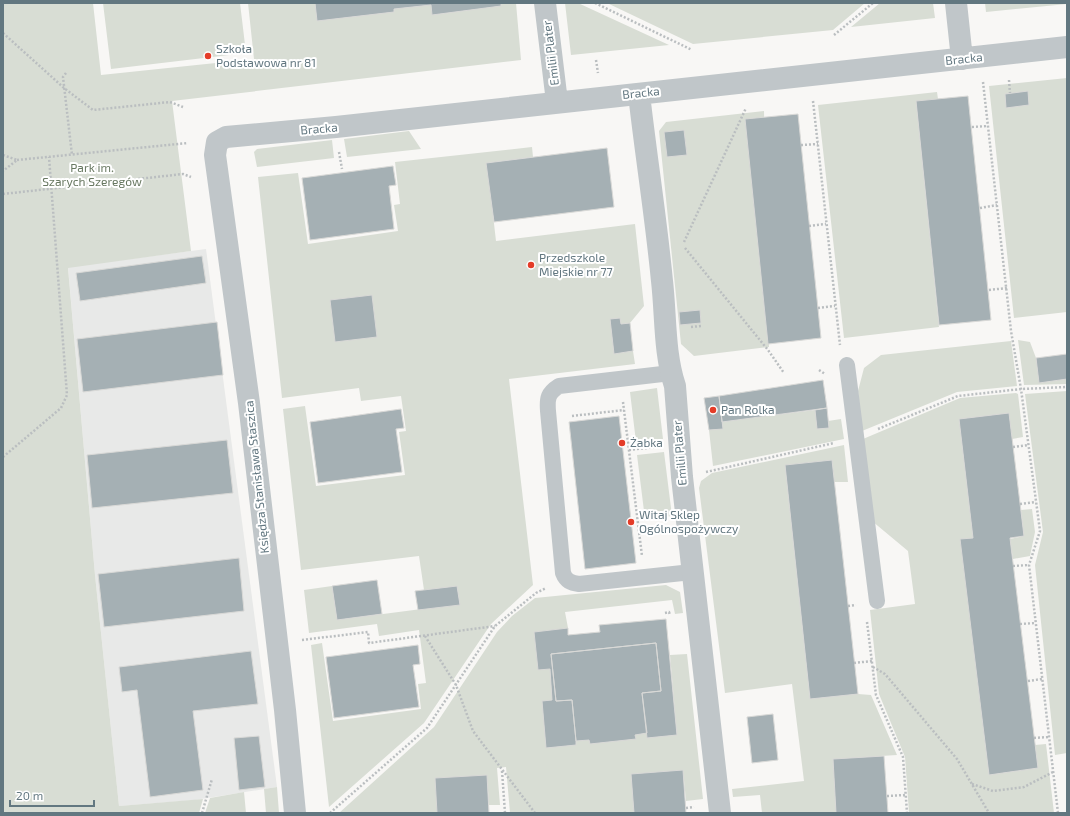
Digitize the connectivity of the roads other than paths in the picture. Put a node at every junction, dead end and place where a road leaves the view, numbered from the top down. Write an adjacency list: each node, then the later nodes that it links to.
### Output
1 (546, 3): 6 (street, Emilii Plater)
2 (956, 3): 4 (street)
3 (1067, 47): 4 (street, Bracka)
4 (962, 59): 5 (street, Bracka)
5 (639, 94): 6 (street, Bracka); 9 (street, Emilii Plater)
6 (557, 102): 7 (street, Bracka)
7 (217, 142): 12 (street, Księdza Stanisława Staszica)
8 (844, 358): 11 (lane)
9 (670, 373): 10 (street, Emilii Plater); 10 (lane)
10 (692, 572): 13 (street, Emilii Plater)
11 (877, 601)
12 (295, 813)
13 (720, 813)

